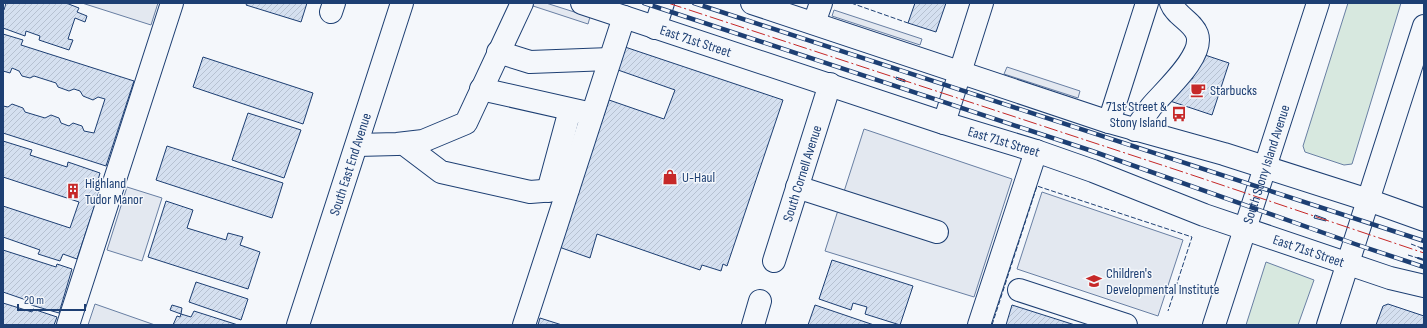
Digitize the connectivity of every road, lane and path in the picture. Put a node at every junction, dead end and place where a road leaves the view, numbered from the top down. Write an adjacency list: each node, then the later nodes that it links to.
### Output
1 (172, 3): 41 (main road)
2 (402, 3): 27 (main road, South East End Avenue)
3 (522, 3): 16 (main road)
4 (582, 3): 12 (main road, East 71st Street)
5 (663, 3): 14 (main road)
6 (752, 3): 13 (main road)
7 (821, 3): 13 (main road)
8 (982, 3): 18 (main road)
9 (1147, 3): 23 (main road)
10 (1171, 3): 25 (main road)
11 (1318, 3): 29 (main road, South Stony Island Avenue)
12 (624, 17): 14 (main road, East 71st Street); 17 (main road)
13 (814, 23): 18 (main road)
14 (655, 28): 19 (main road, East 71st Street)
15 (1422, 40): 32 (main road)
16 (498, 52): 17 (main road); 20 (main road)
17 (610, 58): 22 (main road)
18 (960, 72): 23 (main road); 24 (main road)
19 (830, 84): 24 (main road, East 71st Street); 30 (main road, South Cornell Avenue)
20 (481, 89): 21 (main road); 26 (main road)
21 (570, 110): 22 (main road); 31 (main road)
22 (592, 114): 31 (main road)
23 (1108, 122): 25 (main road)
24 (944, 123): 28 (main road, East 71st Street)
25 (1135, 130): 29 (main road)
26 (404, 144): 27 (main road); 31 (main road)
27 (357, 145): 42 (main road, South East End Avenue)
28 (1036, 151): 34 (main road, East 71st Street); 45 (main road)
29 (1265, 168): 32 (main road); 34 (main road, South Stony Island Avenue)
30 (797, 187): 35 (main road); 36 (main road, South Cornell Avenue)
31 (558, 190): 43 (main road)
32 (1368, 200): 33 (main road); 37 (main road)
33 (1424, 220)
34 (1246, 228): 37 (main road, East 71st Street); 47 (main road, South Stony Island Avenue)
35 (937, 232)
36 (774, 261)
37 (1348, 264): 38 (main road, East 71st Street); 48 (main road)
38 (1424, 286)
39 (1019, 290): 46 (main road)
40 (760, 301): 44 (main road)
41 (68, 325)
42 (298, 325)
43 (524, 325)
44 (753, 325)
45 (979, 325)
46 (1126, 325)
47 (1214, 325)
48 (1328, 325)

